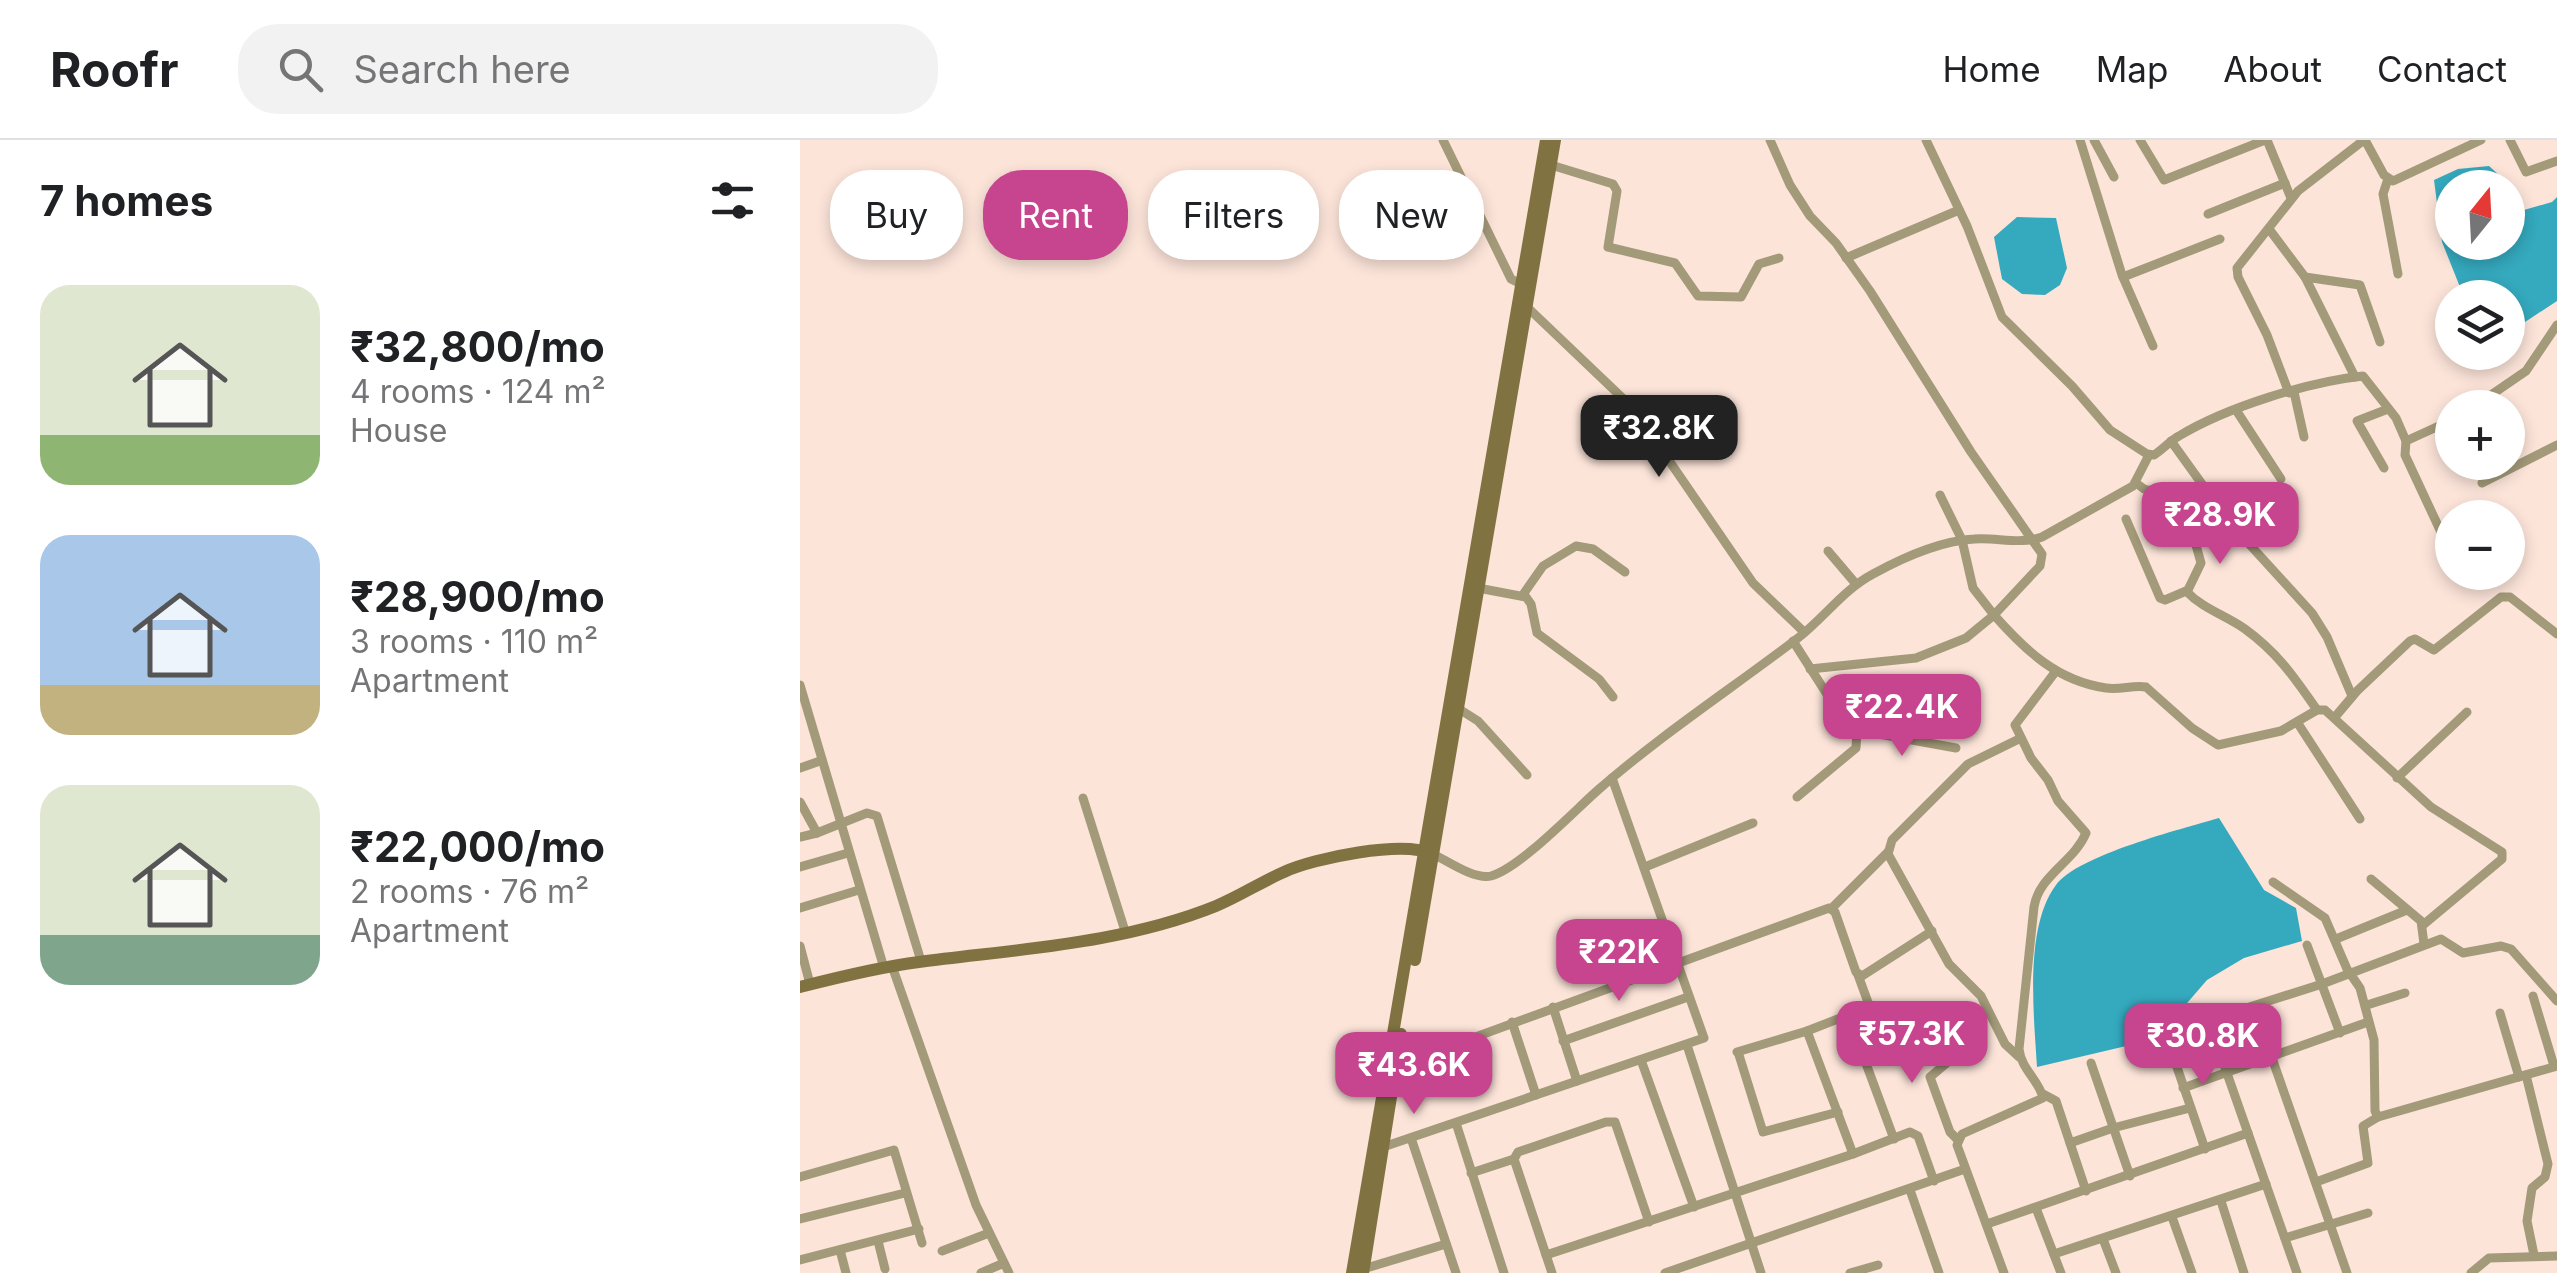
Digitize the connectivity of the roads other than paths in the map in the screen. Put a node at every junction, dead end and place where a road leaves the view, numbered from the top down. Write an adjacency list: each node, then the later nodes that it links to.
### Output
1 (1443, 140): 28 (street)
2 (1546, 140): 28 (street)
3 (1555, 140): 14 (street)
4 (1770, 140): 24 (street)
5 (1926, 140): 19 (street)
6 (2080, 140): 27 (street)
7 (2094, 140): 15 (street)
8 (2140, 140): 9 (street)
9 (2266, 140): 17 (street)
10 (2365, 140): 16 (street); 18 (street)
11 (2480, 140): 16 (street)
12 (2510, 140): 13 (street)
13 (2557, 162)
14 (1551, 165): 23 (street); 28 (street)
15 (2114, 177)
16 (2388, 179): 25 (street)
17 (2285, 182): 18 (street); 20 (street)
18 (2292, 198): 21 (street)
19 (1959, 210): 24 (street); 43 (street)
20 (2208, 214)
21 (2269, 229): 26 (street); 35 (street)
22 (2220, 239): 27 (street)
23 (1779, 258)
24 (1846, 258): 52 (street)
25 (2398, 274)
26 (2305, 276): 31 (street); 33 (street)
27 (2123, 277): 32 (street)
28 (1525, 282): 29 (street); 95 (street)
29 (1527, 307): 56 (street); 62 (street)
30 (2557, 326): 34 (street)
31 (2380, 342)
32 (2153, 346)
33 (2355, 377): 35 (street); 36 (street)
34 (2498, 390)
35 (2291, 392): 37 (street); 39 (street)
36 (2388, 409): 41 (street); 44 (street)
37 (2236, 410): 40 (street); 45 (street)
38 (2435, 428): 41 (street)
39 (2304, 437)
40 (2171, 441): 43 (street); 68 (street)
41 (2406, 441): 49 (street)
42 (2557, 445): 47 (street)
43 (2149, 455): 46 (street)
44 (2384, 468)
45 (2281, 479)
46 (2136, 483): 52 (street); 58 (street)
47 (2482, 483)
48 (1940, 495): 51 (street)
49 (2435, 519)
50 (2126, 520): 58 (street)
51 (1962, 540): 52 (street); 55 (street); 60 (street)
52 (2032, 541): 60 (street)
53 (1828, 551): 55 (street)
54 (1624, 572): 59 (street)
55 (1856, 584): 62 (street)
56 (1478, 588): 57 (street); 70 (street)
57 (1510, 592): 59 (street); 61 (street)
58 (2187, 592): 71 (street)
59 (1522, 596): 61 (street)
60 (1994, 614): 65 (street); 66 (street)
61 (1534, 624): 69 (street)
62 (1804, 632): 64 (street)
63 (2557, 634): 68 (street)
64 (1792, 641): 65 (street); 83 (street)
65 (1810, 669): 75 (street)
66 (2056, 671): 74 (street); 78 (street)
67 (801, 692): 76 (street)
68 (2352, 696): 73 (street)
69 (1613, 698)
70 (1458, 709): 82 (street); 95 (street)
71 (2317, 710): 73 (street); 74 (street)
72 (2467, 712): 84 (street)
73 (2336, 718): 84 (street)
74 (2297, 722): 88 (street)
75 (1858, 730): 79 (street); 85 (street)
76 (812, 735): 77 (street); 80 (street)
77 (800, 738)
78 (2022, 738): 94 (street); 136 (street)
79 (1956, 748)
80 (820, 761): 81 (street); 90 (street)
81 (800, 768)
82 (1527, 775)
83 (1612, 778): 95 (street); 97 (street)
84 (2397, 778): 104 (street)
85 (1797, 797)
86 (1083, 798): 105 (street)
87 (800, 802): 91 (street)
88 (2360, 820)
89 (1753, 823): 97 (street)
90 (839, 824): 91 (street); 93 (street); 112 (street)
91 (816, 833): 92 (street)
92 (800, 837)
93 (848, 852): 96 (street); 100 (street)
94 (1888, 852): 102 (street); 106 (street)
95 (1430, 853): 105 (street); 140 (street); 201 (street)
96 (800, 867)
97 (1645, 867): 111 (street)
98 (2371, 880): 103 (street)
99 (2272, 882): 107 (street)
100 (859, 890): 101 (street); 113 (street)
101 (800, 908)
102 (1832, 908): 111 (street); 115 (street)
103 (2408, 910): 104 (street); 107 (street)
104 (2424, 926): 108 (street)
105 (1125, 931): 112 (street)
106 (1932, 932): 115 (street); 136 (street)
107 (2336, 939): 114 (street)
108 (2424, 944): 114 (street); 121 (street)
109 (2307, 945): 116 (street)
110 (800, 946): 117 (street)
111 (1678, 961): 119 (street); 123 (street)
112 (921, 962): 113 (street)
113 (888, 967): 117 (street); 183 (street)
114 (2350, 974): 116 (street); 122 (street)
115 (1858, 975): 132 (street)
116 (2322, 984): 126 (street); 131 (street)
117 (805, 986)
118 (2405, 993): 122 (street)
119 (1688, 996): 133 (street); 134 (street)
120 (2533, 996): 141 (street)
121 (2557, 1002)
122 (2366, 1005): 128 (street)
123 (1553, 1007): 127 (street); 133 (street)
124 (1928, 1008): 156 (street)
125 (2500, 1014): 143 (street)
126 (2208, 1019): 135 (street); 145 (street)
127 (1512, 1022): 140 (street); 147 (street)
128 (2368, 1022): 131 (street); 150 (street)
129 (1807, 1031): 149 (street); 149 (street); 155 (street)
130 (2269, 1032): 135 (street)
131 (2340, 1033): 137 (street)
132 (1880, 1035)
133 (1563, 1041): 144 (street)
134 (1687, 1044): 138 (street); 172 (street)
135 (2218, 1050): 142 (street)
136 (2020, 1057): 146 (street)
137 (2272, 1058): 142 (street); 167 (street)
138 (1641, 1060): 144 (street); 174 (street)
139 (2091, 1063): 152 (street)
140 (1396, 1066): 158 (street)
141 (2556, 1066): 143 (street)
142 (2226, 1074): 145 (street); 153 (street)
143 (2523, 1076): 150 (street); 194 (street)
144 (1577, 1081): 147 (street)
145 (2183, 1088): 148 (street)
146 (2043, 1094): 156 (street); 157 (street)
147 (1536, 1096): 151 (street)
148 (2190, 1108): 152 (street); 159 (street)
149 (1838, 1112): 160 (street)
150 (2378, 1117): 167 (street)
151 (1456, 1123): 154 (street); 163 (street)
152 (2114, 1128): 157 (street); 164 (street)
153 (2248, 1133): 159 (street); 168 (street)
154 (1411, 1138): 158 (street); 188 (street)
155 (1894, 1138): 160 (street); 166 (street)
156 (1958, 1140): 162 (street)
157 (2070, 1143): 170 (street)
158 (1383, 1147): 201 (street)
159 (2205, 1149): 164 (street)
160 (1853, 1154): 172 (street)
161 (1514, 1159): 163 (street); 179 (street); 193 (street)
162 (1965, 1169): 166 (street); 180 (street)
163 (1471, 1173): 202 (street)
164 (2130, 1176): 170 (street)
165 (800, 1178): 171 (street)
166 (1934, 1181): 169 (street)
167 (2316, 1182): 181 (street)
168 (2266, 1184): 173 (street); 184 (street)
169 (1910, 1190): 189 (street); 211 (street)
170 (2086, 1191): 175 (street)
171 (904, 1193): 178 (street); 182 (street)
172 (1735, 1193): 174 (street); 189 (street)
173 (2221, 1201): 177 (street); 216 (street)
174 (1694, 1207): 179 (street)
175 (2036, 1208): 180 (street); 192 (street)
176 (2368, 1213): 181 (street)
177 (2172, 1217): 185 (street); 215 (street)
178 (800, 1219)
179 (1648, 1222): 193 (street)
180 (1987, 1224): 212 (street)
181 (2329, 1224): 184 (street); 218 (street)
182 (919, 1229): 186 (street); 187 (street)
183 (989, 1233): 191 (street); 198 (street)
184 (2284, 1238): 217 (street)
185 (2103, 1239): 192 (street); 214 (street)
186 (878, 1241): 190 (street); 200 (street)
187 (922, 1242)
188 (1446, 1244): 201 (street); 206 (street)
189 (1752, 1244): 199 (street); 209 (street)
190 (840, 1250): 196 (street); 204 (street)
191 (942, 1250)
192 (2054, 1254): 213 (street)
193 (1546, 1255): 207 (street)
194 (2534, 1255): 195 (street); 219 (street)
195 (2557, 1256)
196 (801, 1260): 203 (street)
197 (1878, 1265): 210 (street)
198 (1006, 1268): 205 (street)
199 (1697, 1268): 208 (street)
200 (885, 1269)
201 (1359, 1272)
202 (1502, 1272)
203 (805, 1273)
204 (846, 1273)
205 (981, 1273)
206 (1456, 1273)
207 (1552, 1273)
208 (1665, 1273)
209 (1761, 1273)
210 (1850, 1273)
211 (1939, 1273)
212 (2004, 1273)
213 (2061, 1273)
214 (2116, 1273)
215 (2192, 1273)
216 (2244, 1273)
217 (2297, 1273)
218 (2347, 1273)
219 (2471, 1273)

